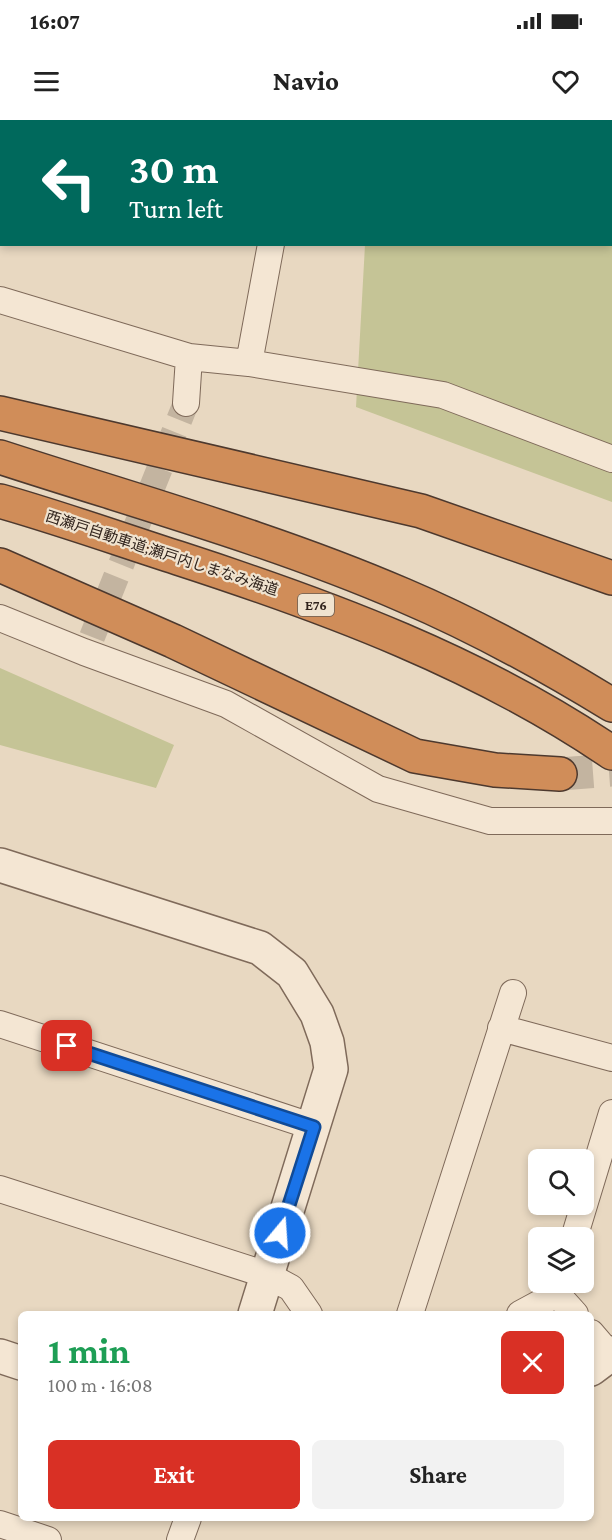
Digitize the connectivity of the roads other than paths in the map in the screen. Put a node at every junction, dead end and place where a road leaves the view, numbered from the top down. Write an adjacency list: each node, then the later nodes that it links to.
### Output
1 (271, 246): 4 (street)
2 (0, 300): 3 (street)
3 (189, 357): 4 (street); 5 (street)
4 (249, 363): 8 (street)
5 (186, 403)
6 (0, 413): 11 (highway)
7 (0, 457): 13 (highway)
8 (612, 459)
9 (0, 501): 14 (highway, 西瀬戸自動車道;瀬戸内しまなみ海道 / E76)
10 (0, 565): 15 (highway)
11 (612, 578)
12 (0, 618): 16 (street)
13 (612, 705)
14 (612, 753)
15 (560, 774)
16 (612, 821)
17 (0, 865): 23 (street)
18 (513, 993): 20 (street)
19 (0, 1024): 23 (street)
20 (501, 1028): 21 (street); 31 (street)
21 (612, 1058)
22 (612, 1113): 25 (street)
23 (314, 1127): 26 (street)
24 (0, 1189): 26 (street)
25 (577, 1227)
26 (267, 1275): 29 (street); 30 (street)
27 (552, 1293): 32 (street)
28 (562, 1293): 33 (street)
29 (256, 1311)
30 (307, 1311)
31 (411, 1311)
32 (524, 1311)
33 (572, 1311)
34 (0, 1356): 35 (street)
35 (18, 1362)
36 (187, 1521): 39 (street)
37 (0, 1524): 38 (street)
38 (48, 1540)
39 (180, 1540)

